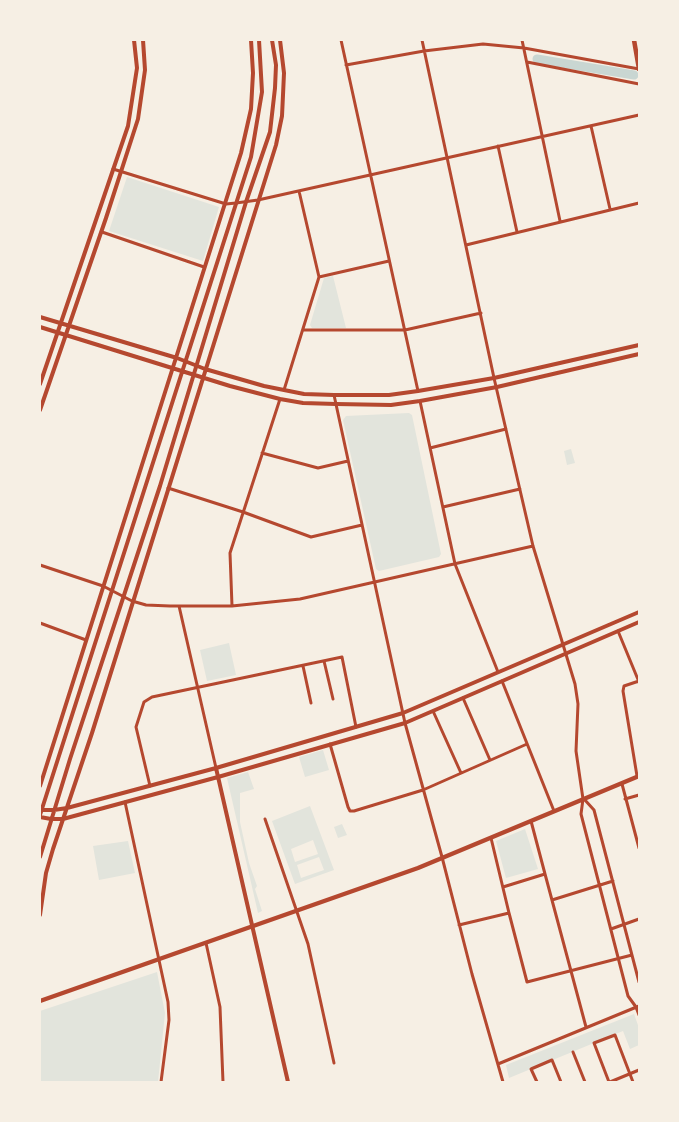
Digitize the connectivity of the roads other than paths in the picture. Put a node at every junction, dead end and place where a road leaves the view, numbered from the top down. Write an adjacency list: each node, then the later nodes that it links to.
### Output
1 (134, 40): 23 (street)
2 (143, 40): 24 (street)
3 (250, 40): 31 (street)
4 (259, 40): 29 (street)
5 (272, 40): 28 (street)
6 (280, 40): 27 (street)
7 (341, 40): 15 (street)
8 (422, 40): 13 (street)
9 (522, 40): 12 (street)
10 (634, 40): 16 (main road)
11 (482, 42): 12 (street); 13 (street)
12 (524, 48): 14 (street); 16 (street)
13 (424, 51): 15 (street); 22 (street)
14 (527, 62): 17 (street); 20 (street)
15 (346, 65): 25 (street)
16 (639, 69)
17 (639, 84)
18 (639, 115): 19 (street)
19 (591, 126): 20 (street); 32 (street)
20 (542, 136): 21 (street); 33 (street)
21 (498, 146): 22 (street); 35 (street)
22 (447, 158): 25 (street); 36 (street)
23 (113, 170): 24 (street); 42 (street)
24 (121, 172): 31 (street); 34 (street)
25 (370, 175): 26 (street); 37 (street)
26 (299, 191): 27 (street); 39 (street)
27 (258, 200): 28 (street); 55 (street)
28 (246, 202): 29 (street); 53 (street)
29 (236, 203): 31 (street); 52 (street)
30 (639, 203): 32 (street)
31 (226, 204): 38 (street)
32 (610, 210): 33 (street)
33 (560, 221): 35 (street)
34 (102, 232): 38 (street); 43 (street)
35 (517, 232): 36 (street)
36 (466, 244): 40 (street)
37 (389, 261): 39 (street); 46 (street)
38 (204, 267): 51 (street)
39 (319, 277): 45 (street)
40 (480, 313): 46 (street); 59 (street)
41 (40, 317): 42 (street)
42 (61, 323): 43 (street); 47 (street)
43 (69, 326): 48 (street); 51 (street)
44 (40, 327): 47 (street)
45 (303, 330): 46 (street); 62 (street)
46 (405, 330): 63 (street)
47 (58, 332): 48 (street); 60 (street)
48 (66, 335): 54 (street); 68 (street)
49 (639, 345): 59 (street)
50 (639, 354): 61 (street)
51 (177, 358): 52 (street); 54 (street)
52 (186, 362): 53 (street); 56 (street)
53 (197, 366): 55 (street); 57 (street)
54 (173, 370): 56 (street); 82 (street)
55 (205, 370): 58 (street); 62 (street)
56 (182, 372): 57 (street); 83 (street)
57 (194, 376): 58 (street); 84 (street)
58 (203, 378): 65 (street); 73 (street)
59 (494, 378): 61 (street); 63 (street)
60 (40, 384)
61 (497, 387): 66 (street); 69 (street)
62 (284, 390): 64 (street)
63 (418, 392): 64 (street)
64 (334, 395): 67 (street)
65 (280, 399): 67 (street); 71 (street)
66 (420, 401): 67 (street); 70 (street)
67 (336, 404): 72 (street)
68 (40, 410)
69 (506, 429): 70 (street); 74 (street)
70 (430, 448): 75 (street)
71 (262, 453): 72 (street); 76 (street)
72 (348, 461): 77 (street)
73 (168, 488): 76 (street); 85 (street)
74 (520, 489): 75 (street); 78 (street)
75 (443, 506): 79 (street)
76 (243, 512): 77 (street); 87 (street)
77 (362, 525): 81 (street)
78 (533, 546): 79 (street); 93 (street)
79 (455, 564): 81 (street); 97 (street)
80 (40, 565): 82 (street)
81 (374, 582): 87 (street); 105 (street)
82 (103, 586): 83 (street); 92 (street)
83 (113, 591): 84 (street); 126 (street)
84 (124, 597): 85 (street); 124 (street)
85 (132, 601): 86 (street); 123 (street)
86 (179, 606): 87 (street); 100 (street)
87 (232, 606)
88 (639, 612): 93 (street)
89 (639, 622): 91 (street)
90 (40, 623): 92 (street)
91 (618, 631): 94 (street); 99 (street)
92 (86, 640): 116 (street)
93 (563, 644): 94 (street); 97 (street)
94 (566, 653): 98 (street); 120 (street)
95 (324, 660): 96 (street); 102 (street); 107 (street)
96 (303, 666): 100 (street); 103 (street)
97 (498, 672): 105 (street)
98 (502, 681): 101 (street); 109 (street)
99 (639, 681): 113 (street)
100 (198, 687): 111 (street); 117 (street)
101 (463, 698): 104 (street); 110 (street)
102 (333, 700)
103 (311, 703)
104 (433, 711): 106 (street); 112 (street)
105 (403, 713): 106 (street); 107 (street)
106 (405, 722): 108 (street); 118 (street)
107 (356, 726): 111 (street)
108 (330, 744): 114 (street); 118 (street)
109 (527, 744): 110 (street); 125 (street)
110 (490, 760): 112 (street)
111 (216, 768): 114 (street); 117 (street)
112 (461, 773): 118 (street)
113 (638, 776): 115 (main road)
114 (218, 777): 122 (street); 146 (street)
115 (621, 783): 120 (main road); 121 (street)
116 (40, 786)
117 (150, 786): 123 (street)
118 (423, 790): 134 (street)
119 (639, 795): 121 (street)
120 (583, 799): 125 (main road); 136 (street); 137 (street)
121 (625, 799): 132 (street)
122 (125, 802): 128 (street); 151 (street)
123 (67, 808): 124 (street); 128 (street)
124 (54, 810): 126 (street); 127 (street)
125 (554, 811): 130 (main road)
126 (40, 813): 127 (street)
127 (51, 819): 128 (street); 133 (street)
128 (63, 819): 142 (street)
129 (264, 819): 140 (street)
130 (530, 821): 131 (main road); 135 (street)
131 (491, 837): 134 (main road); 138 (street)
132 (639, 848)
133 (40, 857)
134 (442, 857): 140 (main road); 144 (street)
135 (545, 874): 138 (street); 139 (street)
136 (613, 881): 137 (street); 145 (street)
137 (600, 885): 139 (street); 147 (street)
138 (503, 887): 141 (street)
139 (552, 900): 152 (street)
140 (296, 911): 146 (main road); 160 (street)
141 (509, 913): 144 (street); 152 (street)
142 (40, 915)
143 (639, 919): 145 (street)
144 (460, 925): 161 (street)
145 (624, 925): 147 (street); 149 (street)
146 (252, 926): 148 (main road); 166 (street)
147 (611, 929): 150 (street)
148 (206, 943): 151 (main road); 165 (street)
149 (632, 955): 150 (street); 153 (street)
150 (619, 958): 152 (street); 156 (street)
151 (160, 959): 154 (main road); 164 (street)
152 (571, 971): 158 (street)
153 (639, 982)
154 (40, 1001)
155 (639, 1001): 156 (street)
156 (638, 1007): 157 (street); 158 (street)
157 (639, 1015)
158 (586, 1027): 161 (street)
159 (573, 1052): 170 (street)
160 (334, 1063)
161 (498, 1064): 167 (street)
162 (639, 1070): 163 (street)
163 (630, 1074): 171 (street); 171 (street); 172 (street)
164 (162, 1082)
165 (222, 1082)
166 (288, 1082)
167 (503, 1082)
168 (537, 1082): 169 (street)
169 (561, 1082)
170 (585, 1082)
171 (610, 1082)
172 (633, 1082)

